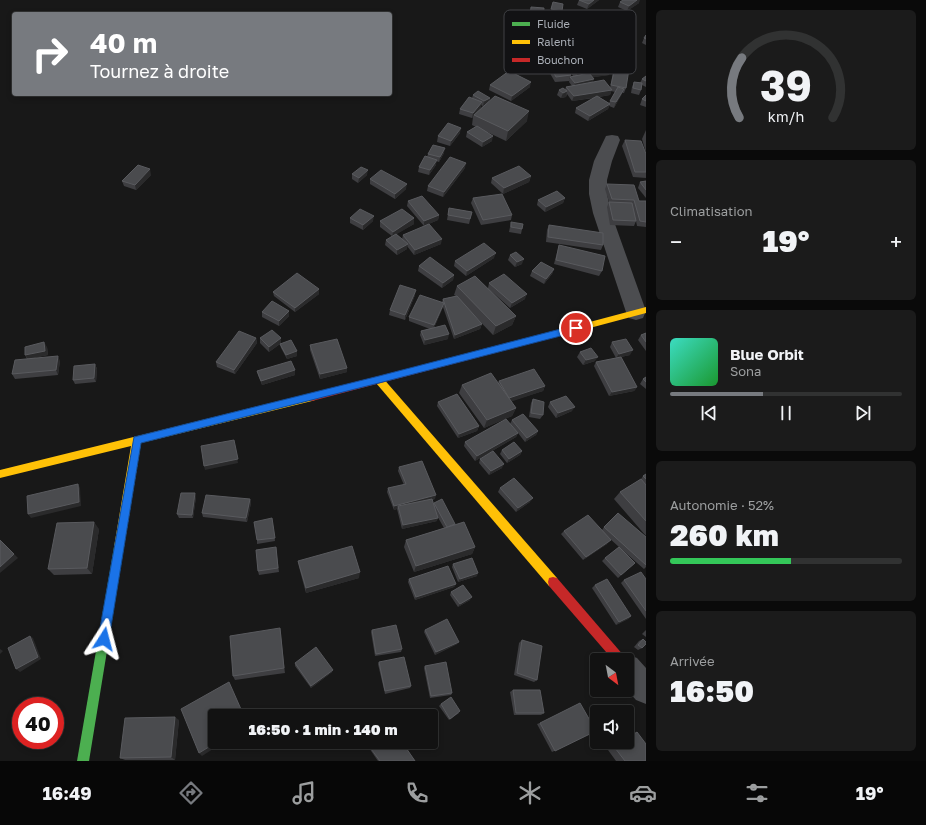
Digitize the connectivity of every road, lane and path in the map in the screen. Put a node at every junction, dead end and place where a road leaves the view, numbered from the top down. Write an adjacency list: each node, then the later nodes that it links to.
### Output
1 (612, 140): 2 (street)
2 (641, 311): 3 (street)
3 (379, 380): 4 (street); 6 (street)
4 (137, 440): 5 (street); 9 (street)
5 (0, 474)
6 (614, 653)
7 (634, 676): 8 (street)
8 (646, 690)
9 (83, 761)

